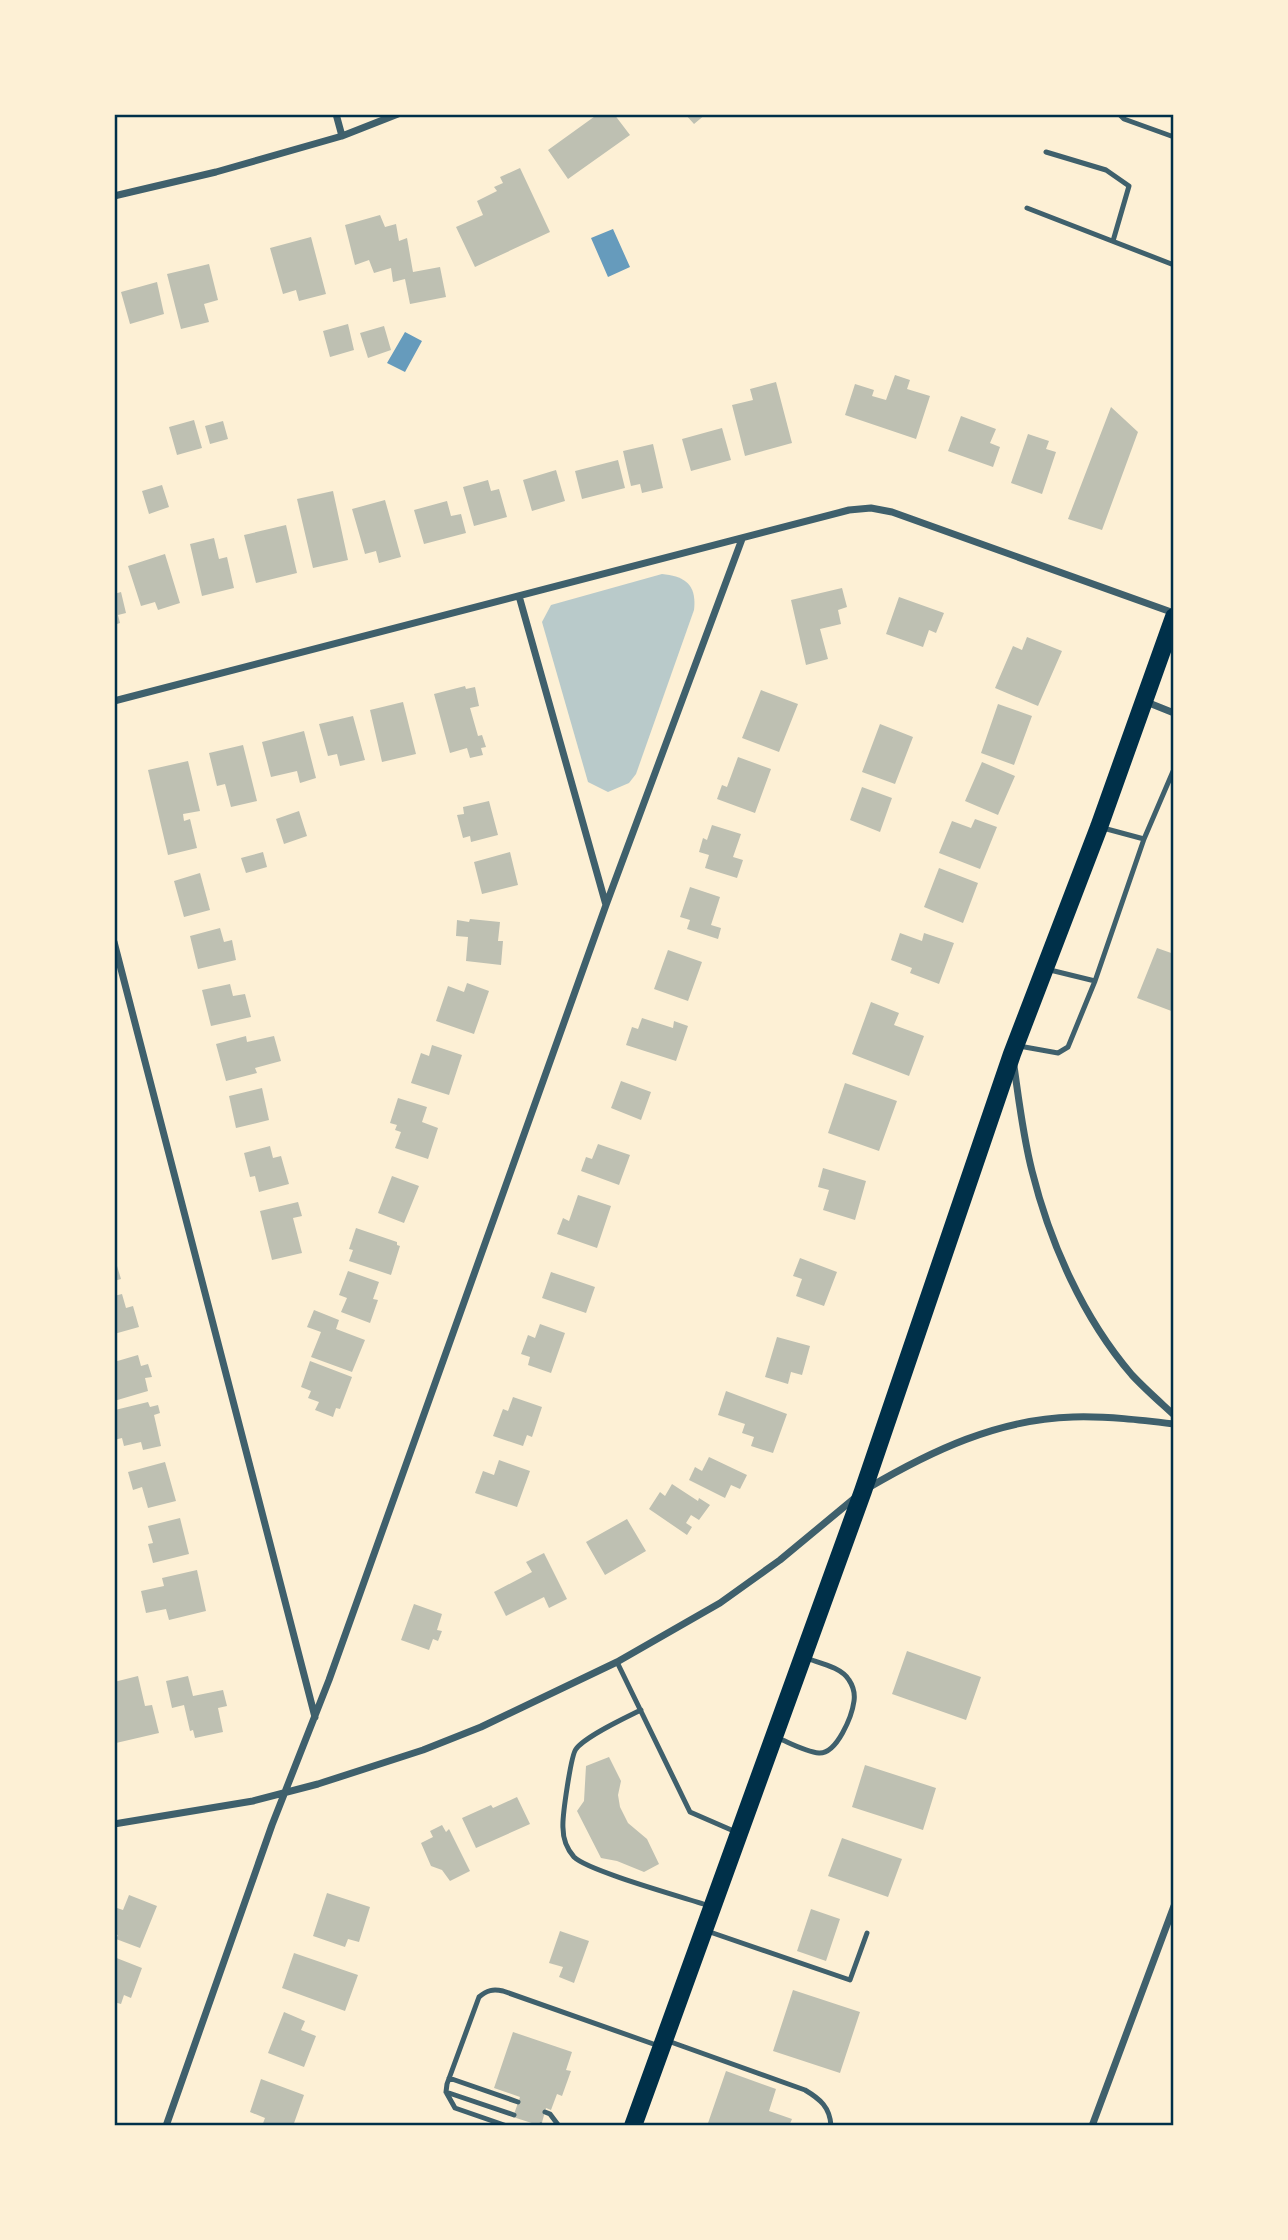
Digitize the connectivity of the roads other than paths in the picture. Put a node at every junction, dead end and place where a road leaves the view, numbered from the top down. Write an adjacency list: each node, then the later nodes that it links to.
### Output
1 (336, 114): 4 (street)
2 (398, 114): 4 (street)
3 (1119, 114): 5 (lane)
4 (342, 136): 7 (street)
5 (1174, 137)
6 (1046, 152): 9 (lane)
7 (114, 196)
8 (1027, 208): 9 (lane)
9 (1113, 241): 10 (lane)
10 (1174, 265)
11 (742, 539): 12 (street); 13 (street); 20 (street)
12 (519, 596): 14 (street); 20 (street)
13 (1174, 615): 15 (main road)
14 (114, 701)
15 (1144, 701): 16 (street); 18 (main road)
16 (1174, 713)
17 (1174, 769): 19 (lane)
18 (1099, 827): 19 (lane); 22 (main road)
19 (1144, 839): 23 (lane)
20 (606, 905): 31 (street)
21 (114, 942): 31 (street)
22 (1045, 968): 23 (lane); 24 (main road)
23 (1095, 981): 24 (lane)
24 (1014, 1050): 25 (street); 27 (main road)
25 (1174, 1415)
26 (1174, 1424): 27 (street)
27 (863, 1491): 28 (main road); 29 (street)
28 (803, 1656): 32 (main road); 32 (lane)
29 (617, 1662): 30 (lane); 33 (street)
30 (641, 1710): 35 (lane); 37 (lane)
31 (315, 1717): 33 (street)
32 (774, 1737): 35 (main road)
33 (285, 1793): 34 (street); 46 (street)
34 (114, 1824)
35 (739, 1833): 37 (main road)
36 (1174, 1906): 51 (street)
37 (713, 1907): 38 (main road)
38 (704, 1930): 39 (lane); 40 (main road)
39 (867, 1933)
40 (663, 2043): 41 (lane); 49 (main road); 50 (lane)
41 (449, 2078): 42 (lane); 43 (lane)
42 (446, 2092): 45 (lane); 47 (lane)
43 (518, 2102)
44 (545, 2112): 48 (lane)
45 (514, 2115)
46 (166, 2126)
47 (507, 2126)
48 (559, 2126)
49 (633, 2126)
50 (831, 2126)
51 (1092, 2126)

